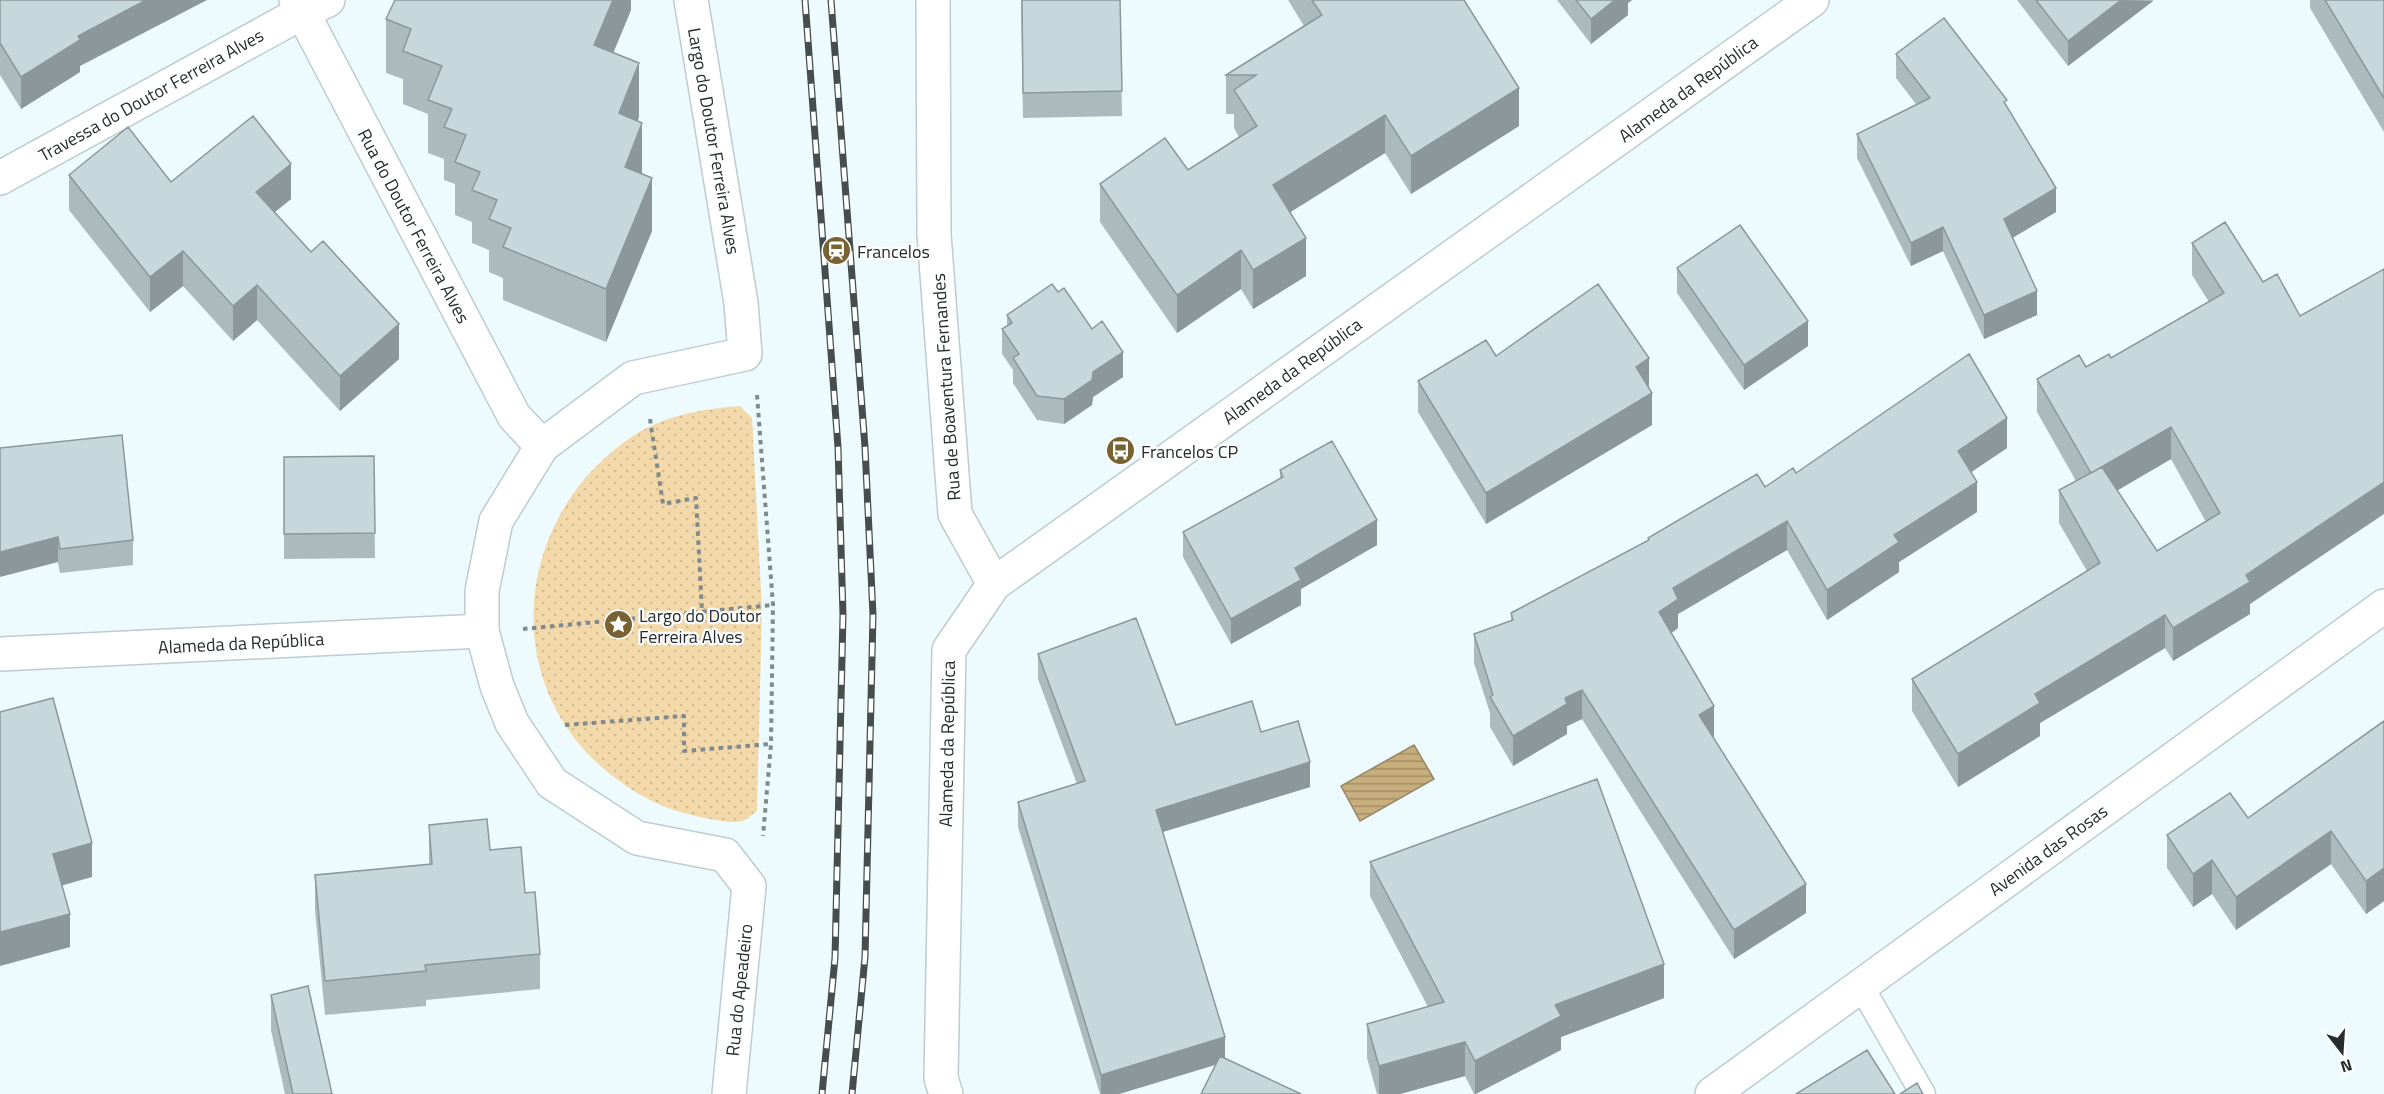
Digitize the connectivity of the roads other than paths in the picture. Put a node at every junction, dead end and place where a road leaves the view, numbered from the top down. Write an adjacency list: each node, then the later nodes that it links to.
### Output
1 (691, 0): 6 (street, Largo do Doutor Ferreira Alves)
2 (933, 0): 7 (street, Rua de Boaventura Fernandes)
3 (1812, 0): 7 (street, Alameda da República)
4 (309, 4): 5 (street, Travessa do Doutor Ferreira Alves); 6 (street, Rua do Doutor Ferreira Alves)
5 (0, 178)
6 (542, 446): 9 (street, Largo do Doutor Ferreira Alves)
7 (994, 584): 14 (street, Alameda da República)
8 (2384, 606): 12 (street, Avenida das Rosas)
9 (482, 631): 10 (street, Alameda da República); 11 (street, Largo do Doutor Ferreira Alves)
10 (0, 654)
11 (749, 886): 13 (street, Rua do Apeadeiro)
12 (1861, 986): 15 (street, Avenida das Rosas); 16 (lane)
13 (729, 1094)
14 (946, 1094)
15 (1712, 1094)
16 (1923, 1094)

